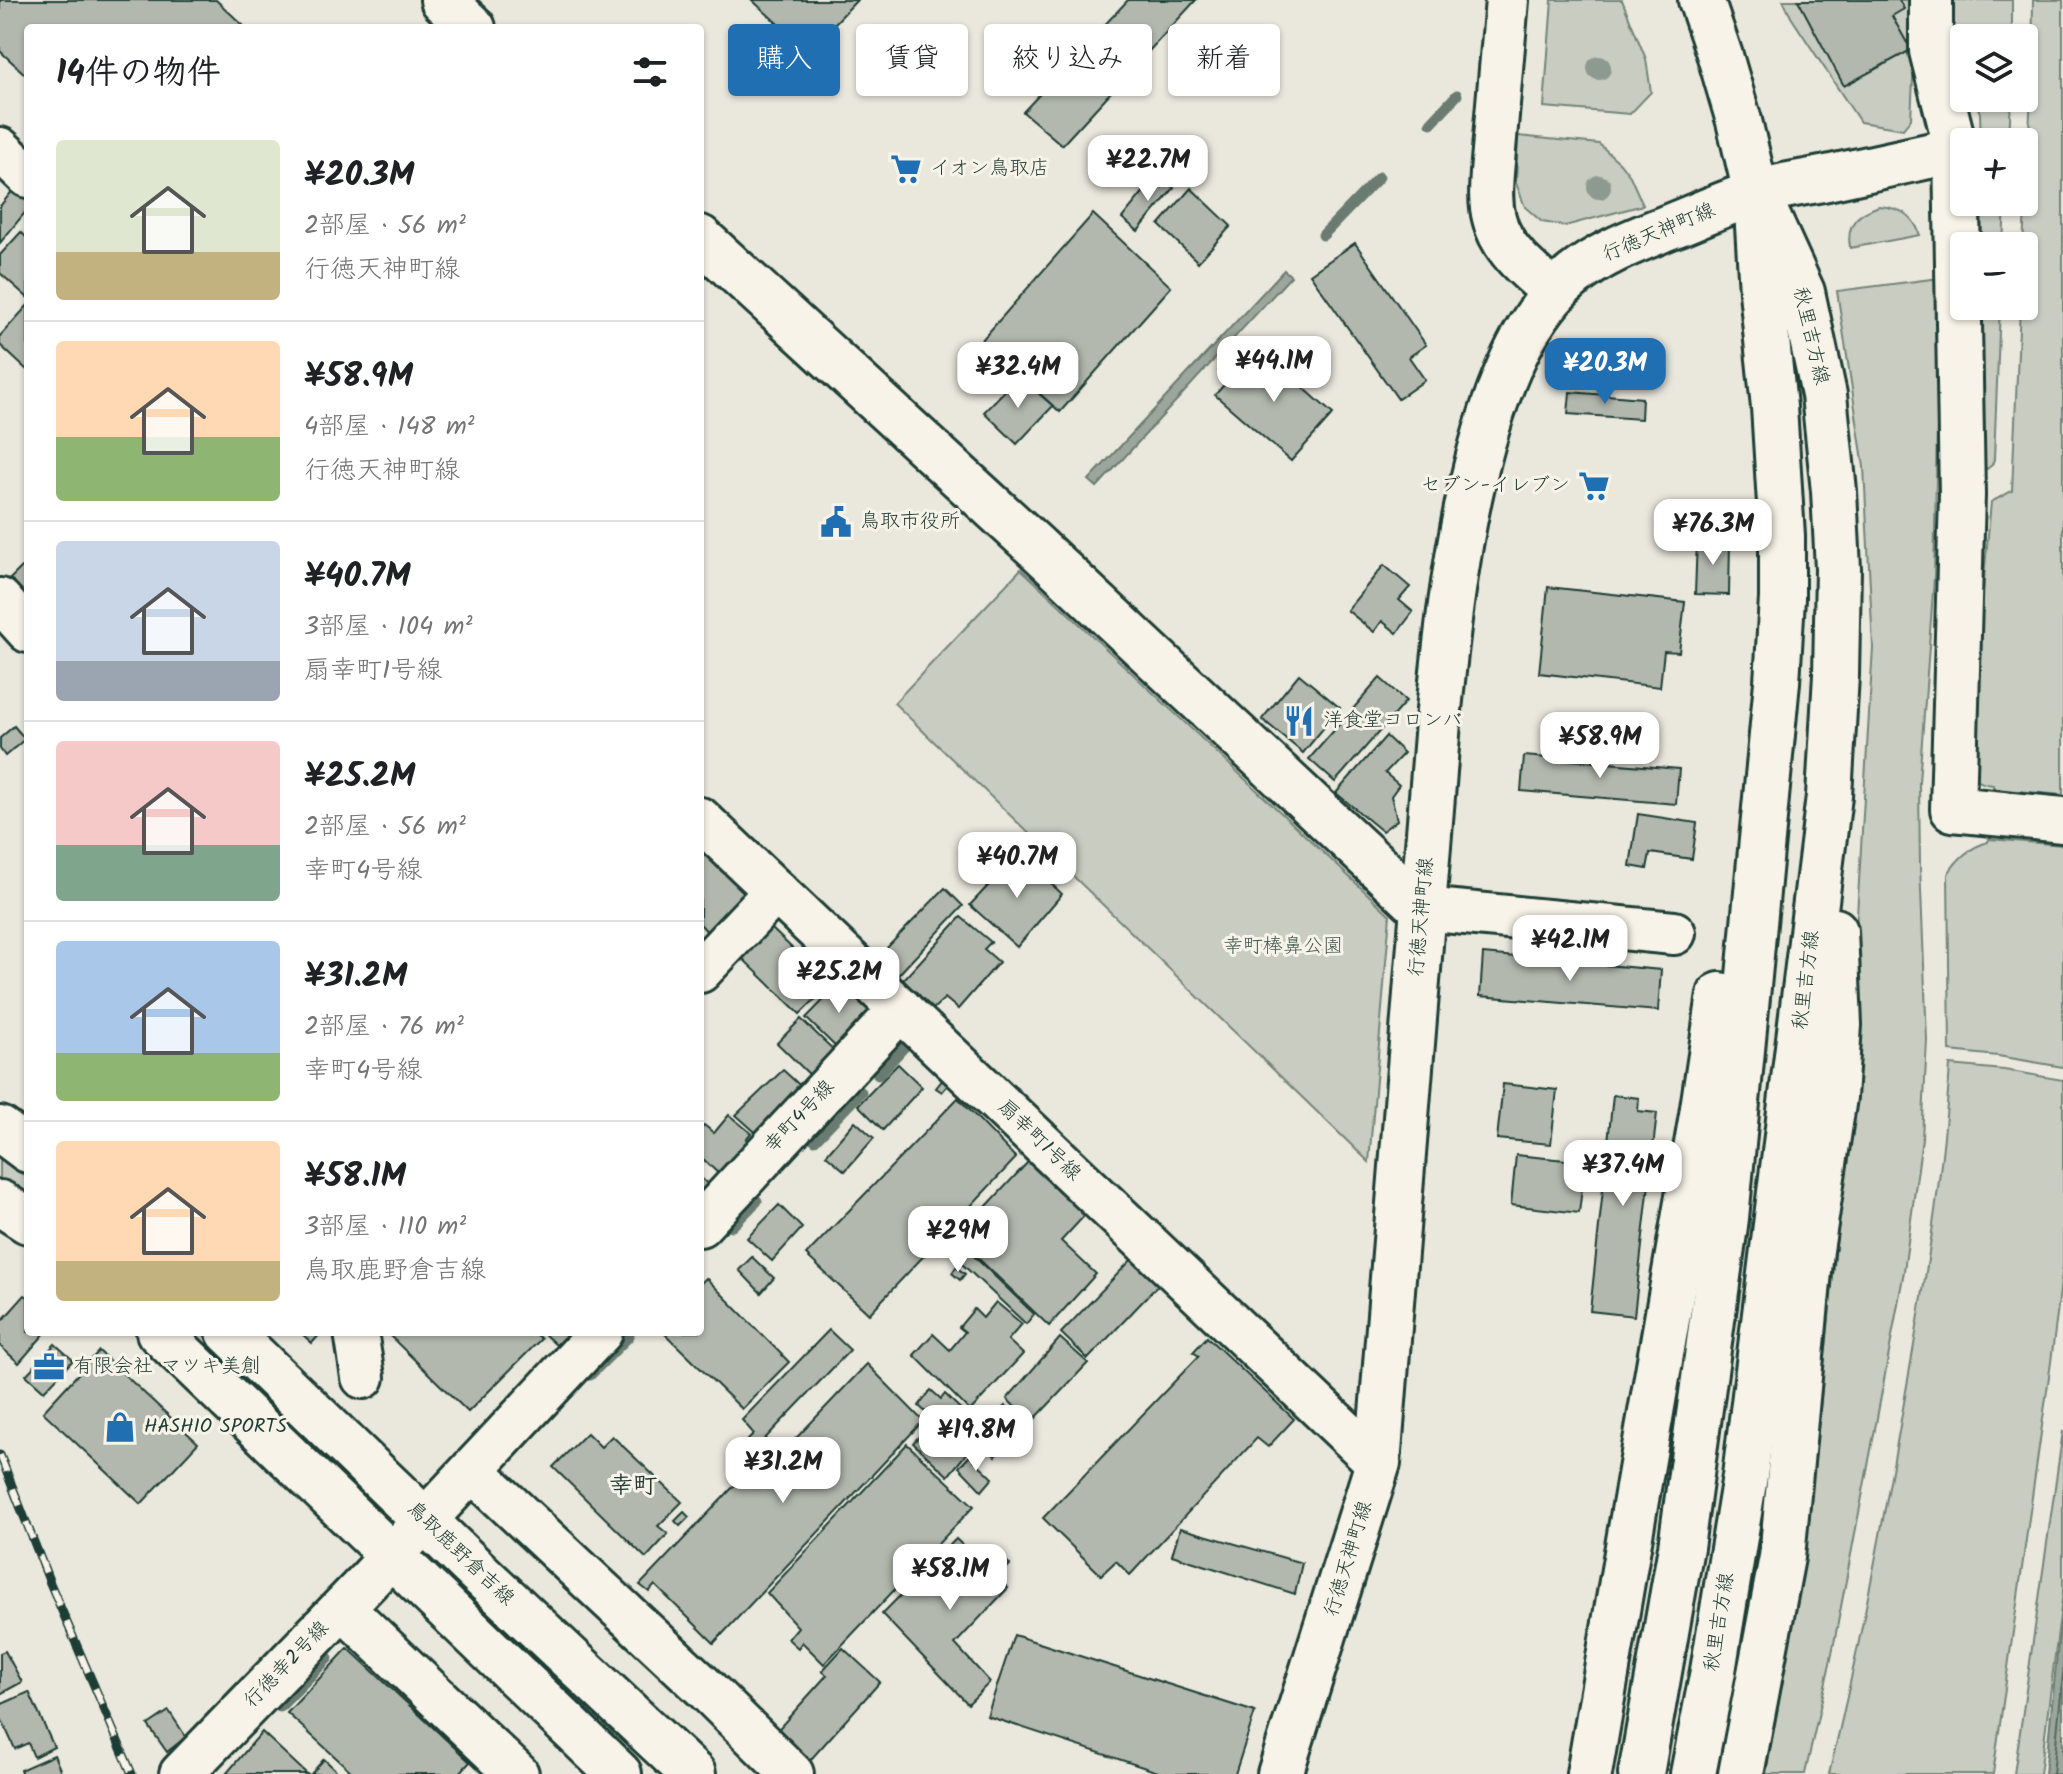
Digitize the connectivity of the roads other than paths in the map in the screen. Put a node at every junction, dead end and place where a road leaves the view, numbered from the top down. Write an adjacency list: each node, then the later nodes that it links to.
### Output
1 (443, 0): 5 (main road)
2 (1507, 0): 13 (street)
3 (1701, 0): 10 (main road, 秋里吉方線)
4 (1931, 0): 6 (street)
5 (469, 24)
6 (1950, 128)
7 (0, 149): 9 (street)
8 (1950, 151): 10 (main road, 行徳天神町線)
9 (24, 172)
10 (1756, 193): 13 (main road, 行徳天神町線); 16 (main road, 秋里吉方線); 17 (main road, 秋里吉方線)
11 (1957, 216): 18 (main road)
12 (704, 242): 21 (main road)
13 (1555, 293): 21 (main road, 行徳天神町線)
14 (0, 600): 15 (street)
15 (24, 627)
16 (1777, 682): 46 (main road); 47 (main road, 秋里吉方線)
17 (1829, 796): 48 (main road, 秋里吉方線); 49 (main road)
18 (2063, 820)
19 (704, 823): 20 (street, 扇幸町1号線)
20 (776, 891): 23 (street); 24 (street, 扇幸町1号線)
21 (1423, 909): 22 (street); 35 (main road, 行徳天神町線)
22 (1674, 933)
23 (704, 967)
24 (901, 1009): 29 (street, 幸町4号線); 35 (street, 扇幸町1号線)
25 (0, 1129): 26 (main road)
26 (24, 1147)
27 (0, 1203): 28 (main road)
28 (24, 1218)
29 (704, 1221)
30 (163, 1336): 38 (main road)
31 (233, 1336): 37 (main road, 鳥取鹿野倉吉線)
32 (357, 1336): 34 (street)
33 (597, 1336): 36 (street)
34 (363, 1377)
35 (1378, 1463): 45 (main road, 行徳天神町線)
36 (472, 1470): 37 (street); 44 (street)
37 (425, 1521): 38 (street, 行徳幸2号線); 43 (main road, 鳥取鹿野倉吉線)
38 (391, 1556): 39 (street, 行徳幸2号線); 42 (main road)
39 (343, 1608): 40 (street, 行徳幸2号線); 41 (street)
40 (181, 1774)
41 (517, 1774)
42 (619, 1774)
43 (693, 1774)
44 (792, 1774)
45 (1280, 1774)
46 (1589, 1774)
47 (1641, 1774)
48 (1693, 1774)
49 (1741, 1774)

